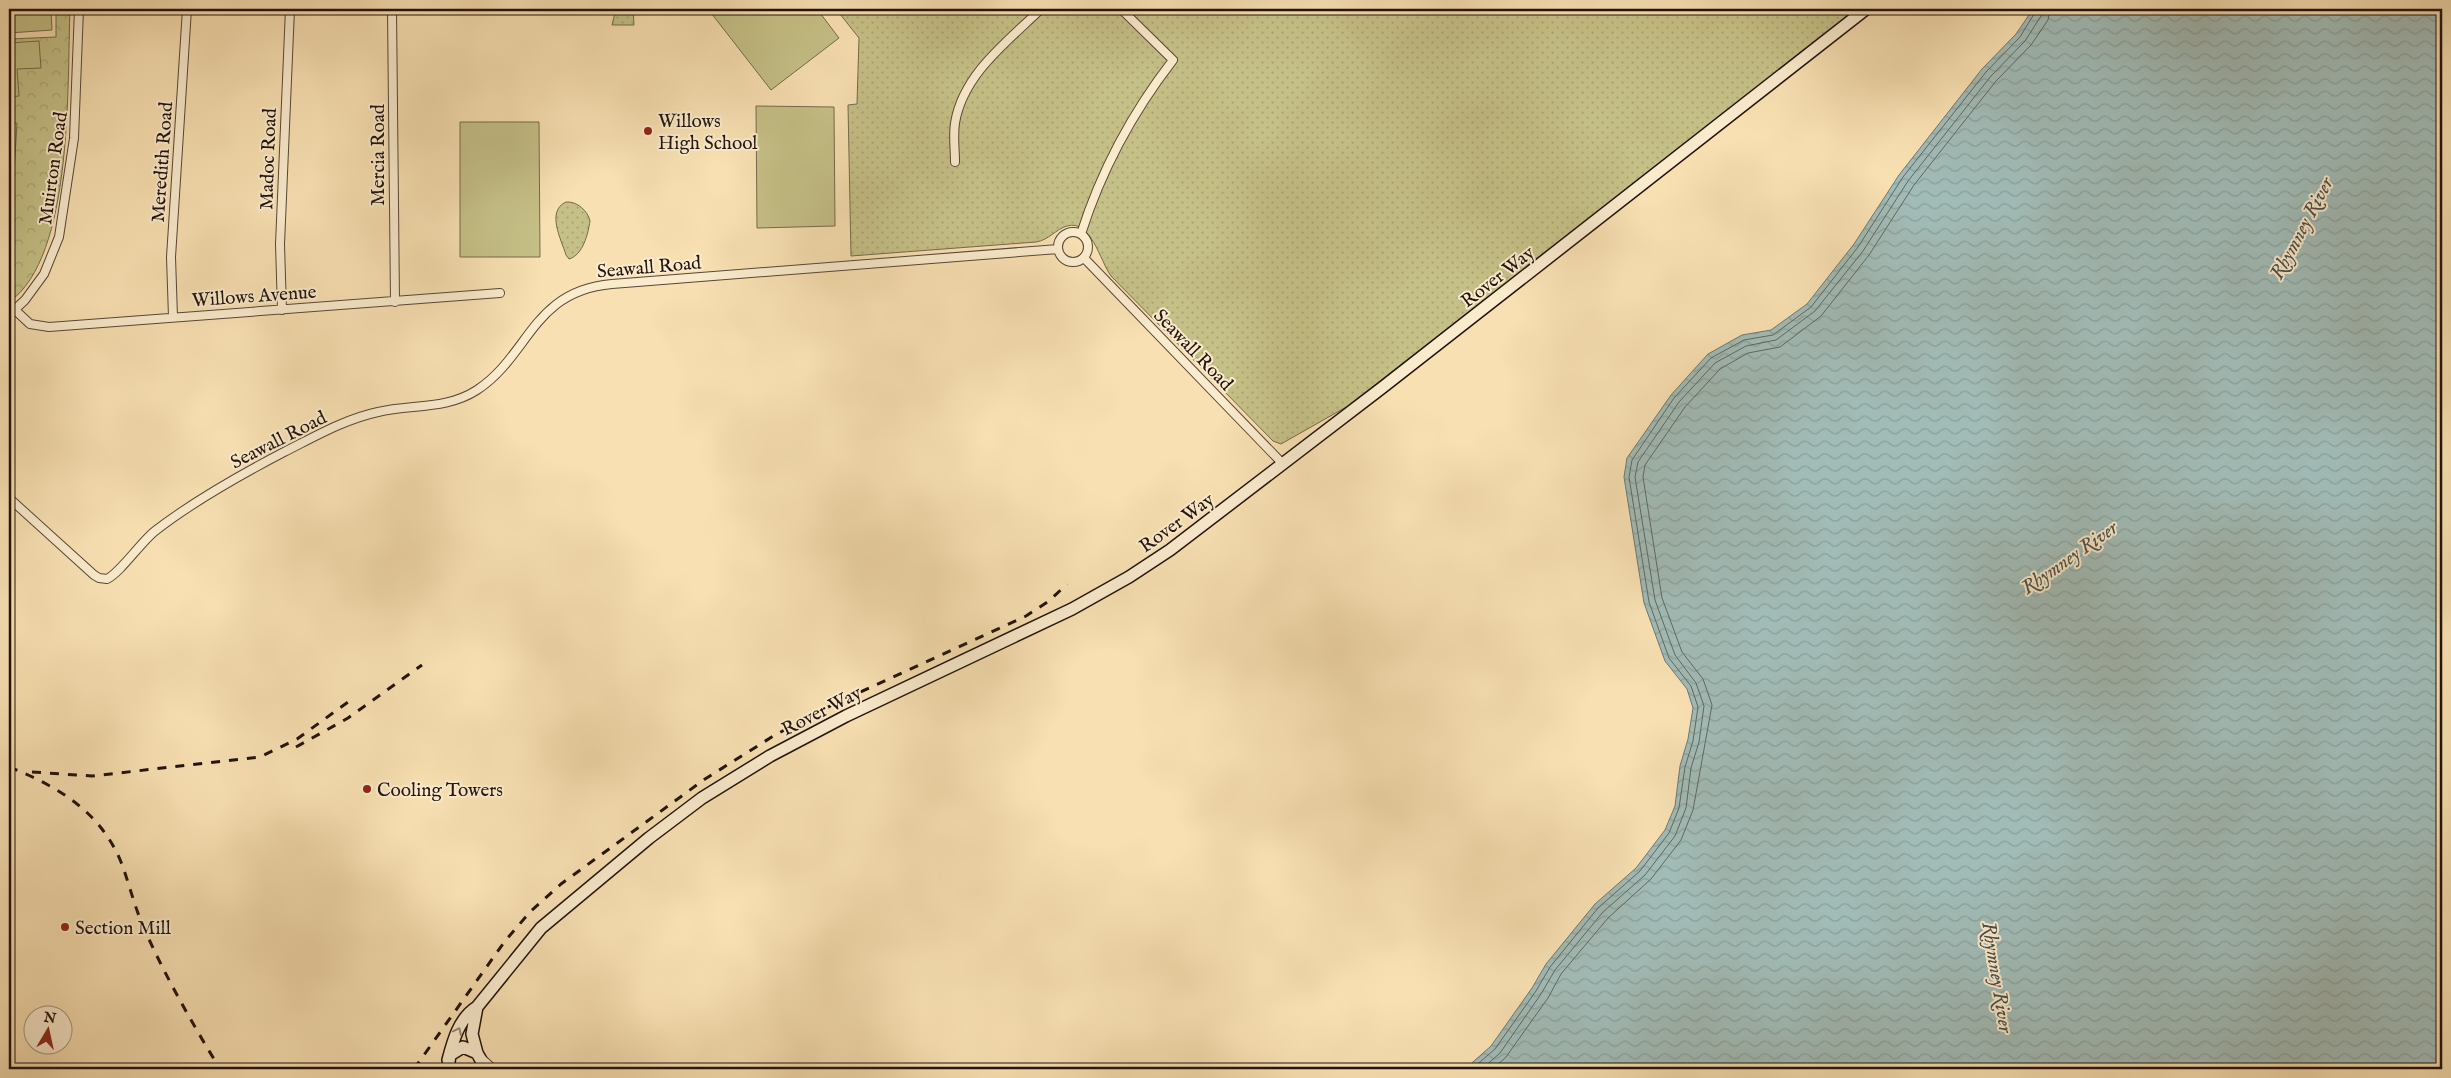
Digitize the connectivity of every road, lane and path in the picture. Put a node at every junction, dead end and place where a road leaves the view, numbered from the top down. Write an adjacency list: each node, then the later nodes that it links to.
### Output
1 (79, 9): 15 (street, Muirton Road)
2 (187, 9): 16 (street, Meredith Road)
3 (290, 9): 14 (street, Madoc Road)
4 (392, 9): 13 (street, Mercia Road)
5 (1041, 9): 8 (street)
6 (1121, 9): 9 (street)
7 (1866, 9): 17 (street, Rover Way)
8 (954, 162)
9 (1081, 234): 10 (street); 11 (street)
10 (1058, 249): 11 (street); 18 (street, Seawall Road)
11 (1084, 258): 17 (street, Seawall Road)
12 (500, 293): 13 (street, Willows Avenue)
13 (395, 302): 14 (street, Willows Avenue)
14 (282, 310): 16 (street, Willows Avenue)
15 (12, 312): 16 (street, Willows Avenue)
16 (173, 317)
17 (1282, 463): 19 (street, Rover Way)
18 (9, 498)
19 (477, 1007): 20 (street, Rover Way); 21 (street, Rover Way, one-way to 19)
20 (479, 1055): 21 (street); 22 (street, Rover Way); 23 (street)
21 (447, 1066)
22 (481, 1069)
23 (493, 1069)

